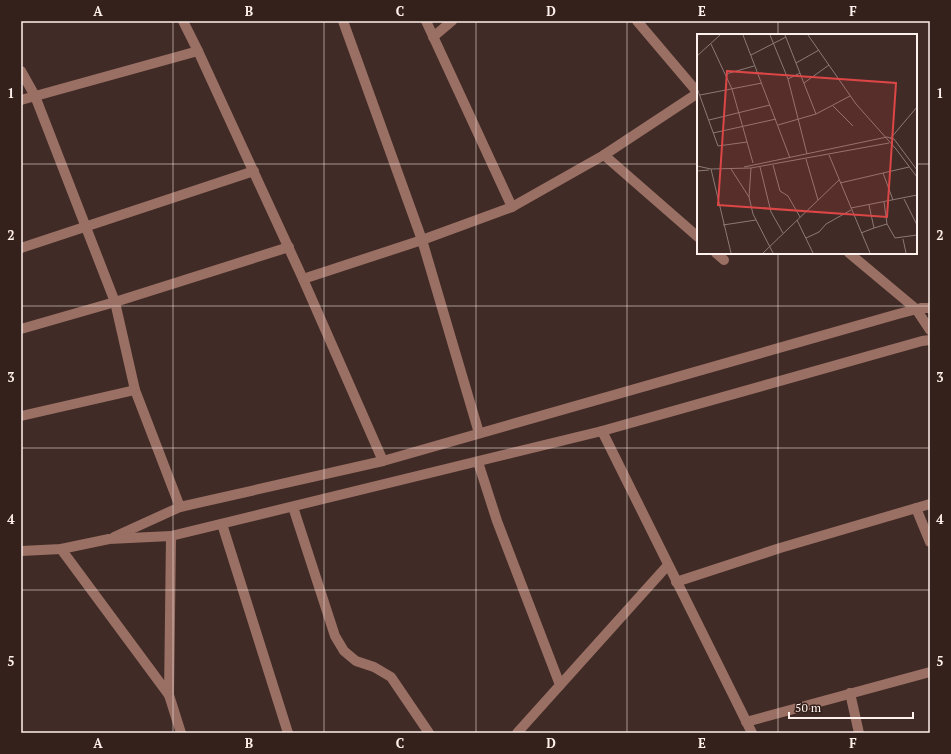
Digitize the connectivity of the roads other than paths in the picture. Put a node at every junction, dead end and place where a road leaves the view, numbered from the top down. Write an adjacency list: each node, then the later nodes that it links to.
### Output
1 (183, 21): 7 (street)
2 (342, 21): 18 (street)
3 (426, 21): 6 (street)
4 (452, 21): 6 (street)
5 (637, 21): 9 (street)
6 (433, 37): 15 (street)
7 (198, 51): 11 (street); 14 (street)
8 (21, 71): 11 (street)
9 (697, 92)
10 (697, 94): 13 (street)
11 (35, 96): 12 (street); 16 (street)
12 (21, 100)
13 (604, 155): 15 (street); 17 (street)
14 (254, 171): 16 (street); 19 (street)
15 (512, 207): 18 (street)
16 (85, 227): 20 (street); 23 (street)
17 (697, 236)
18 (422, 240): 22 (street); 32 (street)
19 (289, 247): 22 (street); 23 (street)
20 (21, 248)
21 (850, 254): 25 (street)
22 (303, 279): 33 (street)
23 (114, 302): 26 (street); 29 (street)
24 (930, 308): 25 (street)
25 (916, 309): 27 (street); 32 (street)
26 (21, 329)
27 (930, 330)
28 (930, 340): 31 (street)
29 (135, 390): 30 (street); 36 (street)
30 (21, 416)
31 (602, 431): 34 (street); 45 (street)
32 (479, 433): 33 (street)
33 (383, 460): 36 (street)
34 (478, 462): 37 (street); 48 (street)
35 (930, 504): 38 (street)
36 (180, 507): 41 (street)
37 (293, 507): 39 (street); 54 (street)
38 (916, 508): 42 (street); 46 (street)
39 (222, 524): 40 (street); 53 (street)
40 (171, 536): 41 (street); 50 (street)
41 (109, 539): 43 (street)
42 (930, 542)
43 (61, 549): 44 (street); 50 (street)
44 (21, 551)
45 (668, 565): 46 (street); 48 (street)
46 (676, 582): 51 (street)
47 (929, 675): 49 (street)
48 (560, 685): 55 (street)
49 (850, 693): 51 (street); 56 (street)
50 (169, 695): 52 (street)
51 (749, 730)
52 (181, 733)
53 (288, 733)
54 (429, 733)
55 (517, 733)
56 (859, 733)

